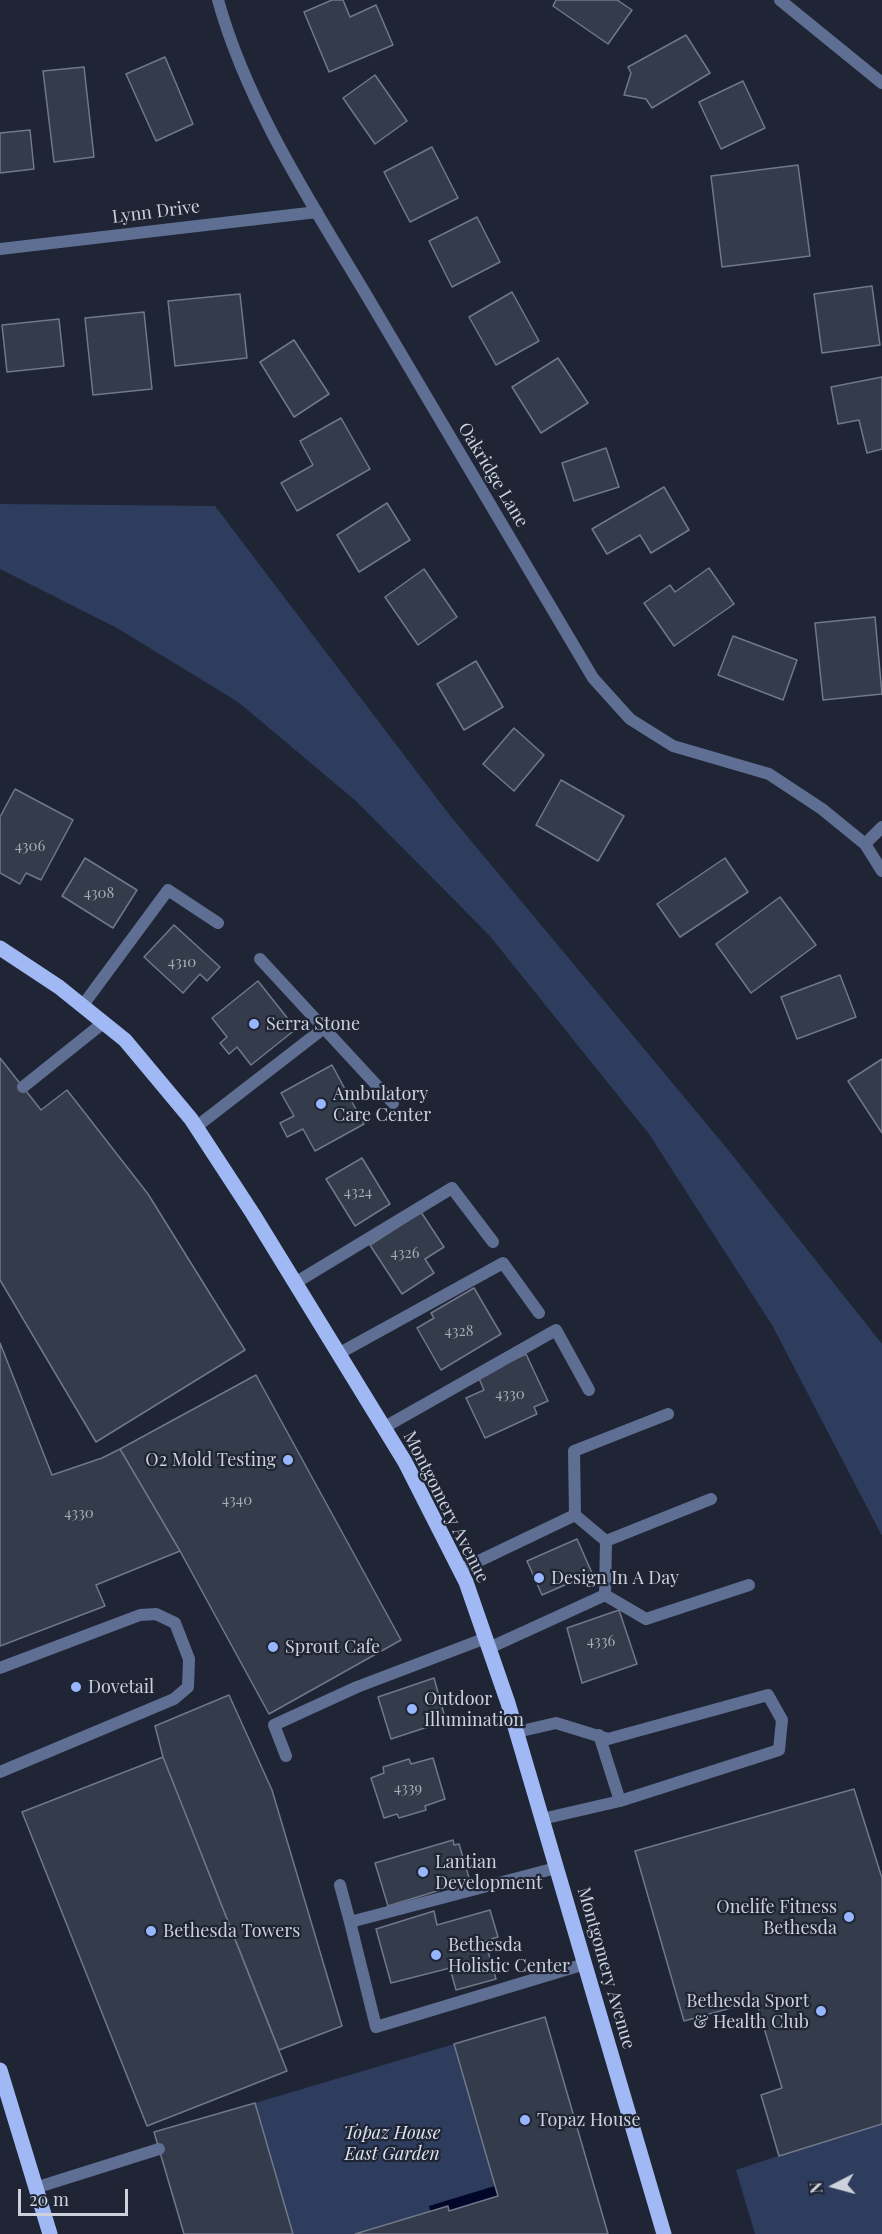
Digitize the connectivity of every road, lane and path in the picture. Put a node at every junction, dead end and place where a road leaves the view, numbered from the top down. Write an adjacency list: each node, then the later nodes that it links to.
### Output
1 (218, 0): 4 (street, Oakridge Lane)
2 (780, 0): 3 (street)
3 (882, 83)
4 (317, 212): 5 (street, Lynn Drive); 7 (street, Oakridge Lane)
5 (0, 249)
6 (882, 827): 7 (street)
7 (865, 844): 8 (street, Oakridge Lane)
8 (882, 871)
9 (218, 923): 12 (street)
10 (0, 948): 12 (main road, Montgomery Avenue)
11 (260, 959): 14 (street)
12 (83, 1005): 13 (main road, Montgomery Avenue)
13 (103, 1023): 15 (street); 17 (main road, Montgomery Avenue)
14 (324, 1028): 16 (street); 17 (street)
15 (23, 1087)
16 (393, 1103)
17 (196, 1127): 19 (main road, Montgomery Avenue)
18 (492, 1242): 19 (street)
19 (295, 1283): 21 (main road, Montgomery Avenue)
20 (539, 1313): 21 (street)
21 (338, 1354): 24 (main road, Montgomery Avenue)
22 (589, 1390): 24 (street)
23 (668, 1414): 26 (street)
24 (383, 1428): 28 (main road, Montgomery Avenue)
25 (711, 1499): 27 (street)
26 (574, 1515): 27 (street); 28 (street)
27 (606, 1541): 30 (street)
28 (460, 1570): 31 (main road, Montgomery Avenue)
29 (749, 1585): 30 (street)
30 (605, 1595): 31 (street)
31 (487, 1643): 33 (main road, Montgomery Avenue); 35 (street)
32 (0, 1668): 36 (street)
33 (517, 1732): 34 (street); 38 (main road, Montgomery Avenue)
34 (599, 1735): 37 (street); 37 (street)
35 (286, 1756)
36 (0, 1772)
37 (620, 1801): 38 (street)
38 (542, 1819): 39 (main road, Montgomery Avenue)
39 (556, 1868): 41 (street); 42 (main road, Montgomery Avenue)
40 (340, 1885): 41 (street)
41 (350, 1922): 42 (street)
42 (585, 1964): 48 (main road, Montgomery Avenue)
43 (0, 2070): 44 (main road)
44 (5, 2102): 46 (main road)
45 (159, 2149): 46 (street)
46 (35, 2188): 47 (main road)
47 (50, 2234)
48 (664, 2234)

